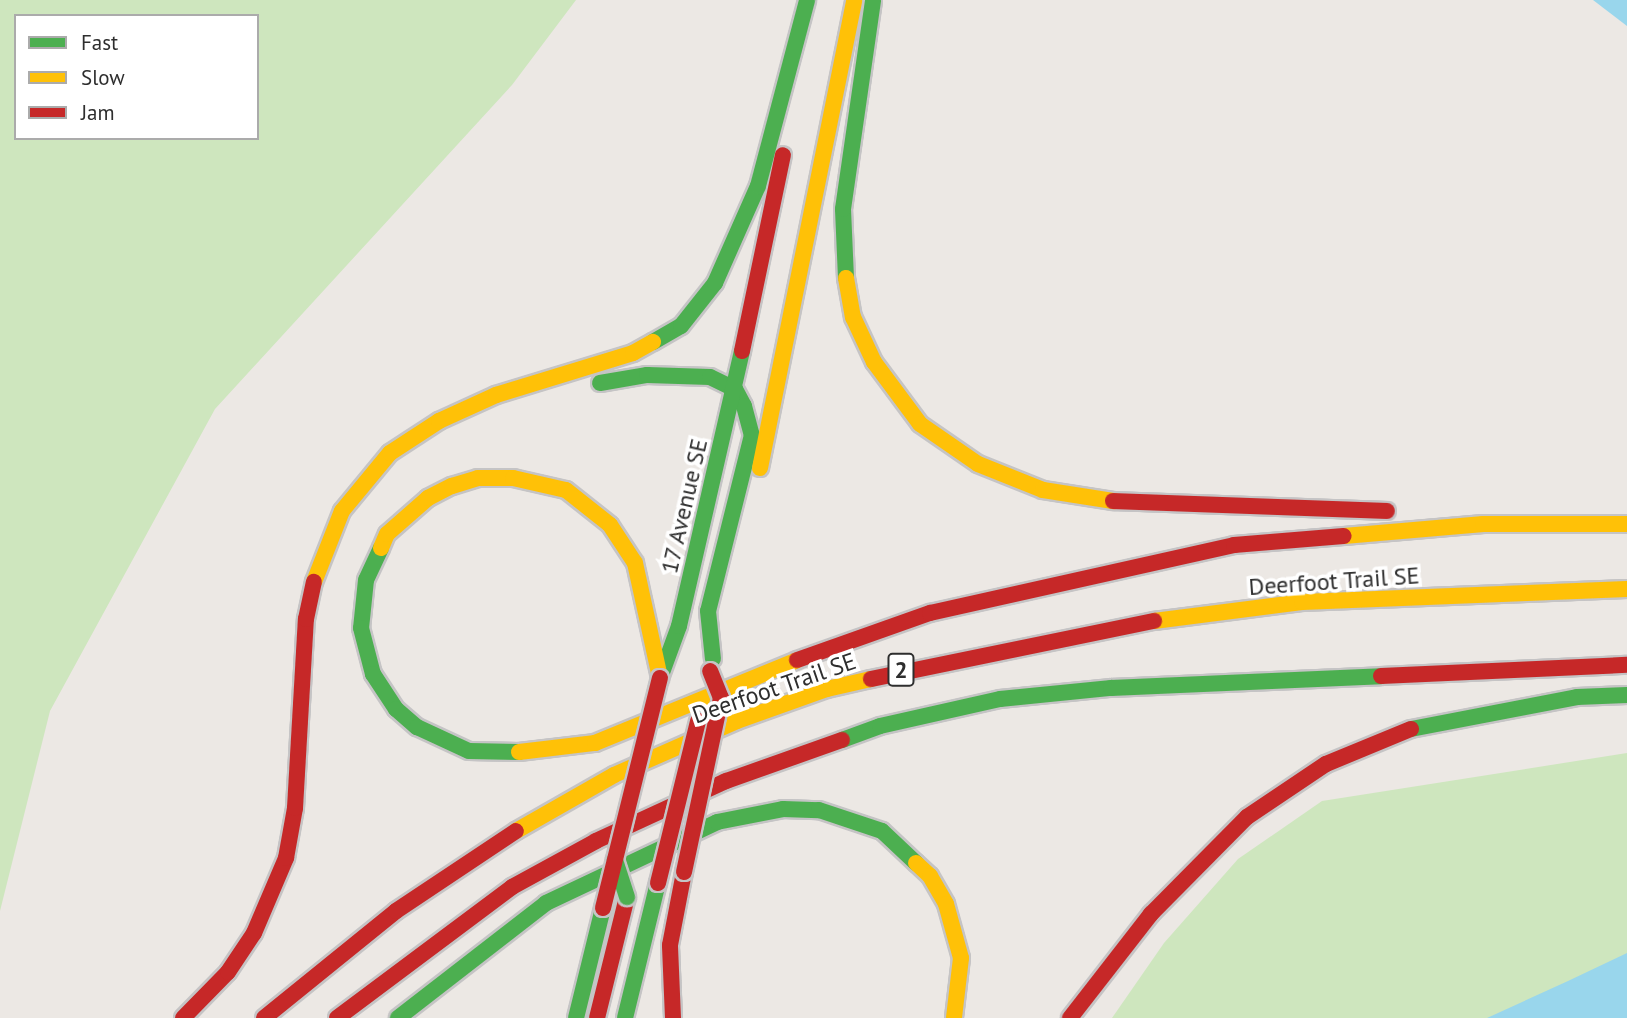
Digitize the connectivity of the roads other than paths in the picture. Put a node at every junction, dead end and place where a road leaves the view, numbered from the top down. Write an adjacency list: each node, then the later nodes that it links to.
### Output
1 (807, 0): 6 (main road)
2 (814, 0): 5 (main road, 17 Avenue SE)
3 (855, 0): 10 (main road)
4 (873, 0): 7 (main road)
5 (735, 389): 6 (main road); 10 (main road); 12 (main road, 17 Avenue SE)
6 (439, 421): 15 (main road)
7 (1483, 524): 8 (main road); 12 (main road)
8 (1627, 524)
9 (1627, 589): 16 (main road, Deerfoot Trail SE / 2)
10 (712, 665): 21 (main road, bridge); 22 (main road, bridge)
11 (1627, 665): 17 (main road, 2)
12 (660, 678): 14 (main road, 17 Avenue SE, bridge)
13 (1627, 695): 24 (main road)
14 (615, 860): 19 (main road, 17 Avenue SE, bridge); 20 (main road, bridge)
15 (183, 1018)
16 (264, 1018)
17 (337, 1018)
18 (398, 1018): 23 (main road)
19 (576, 1018)
20 (597, 1018)
21 (625, 1018)
22 (673, 1018)
23 (954, 1018)
24 (1070, 1018)

